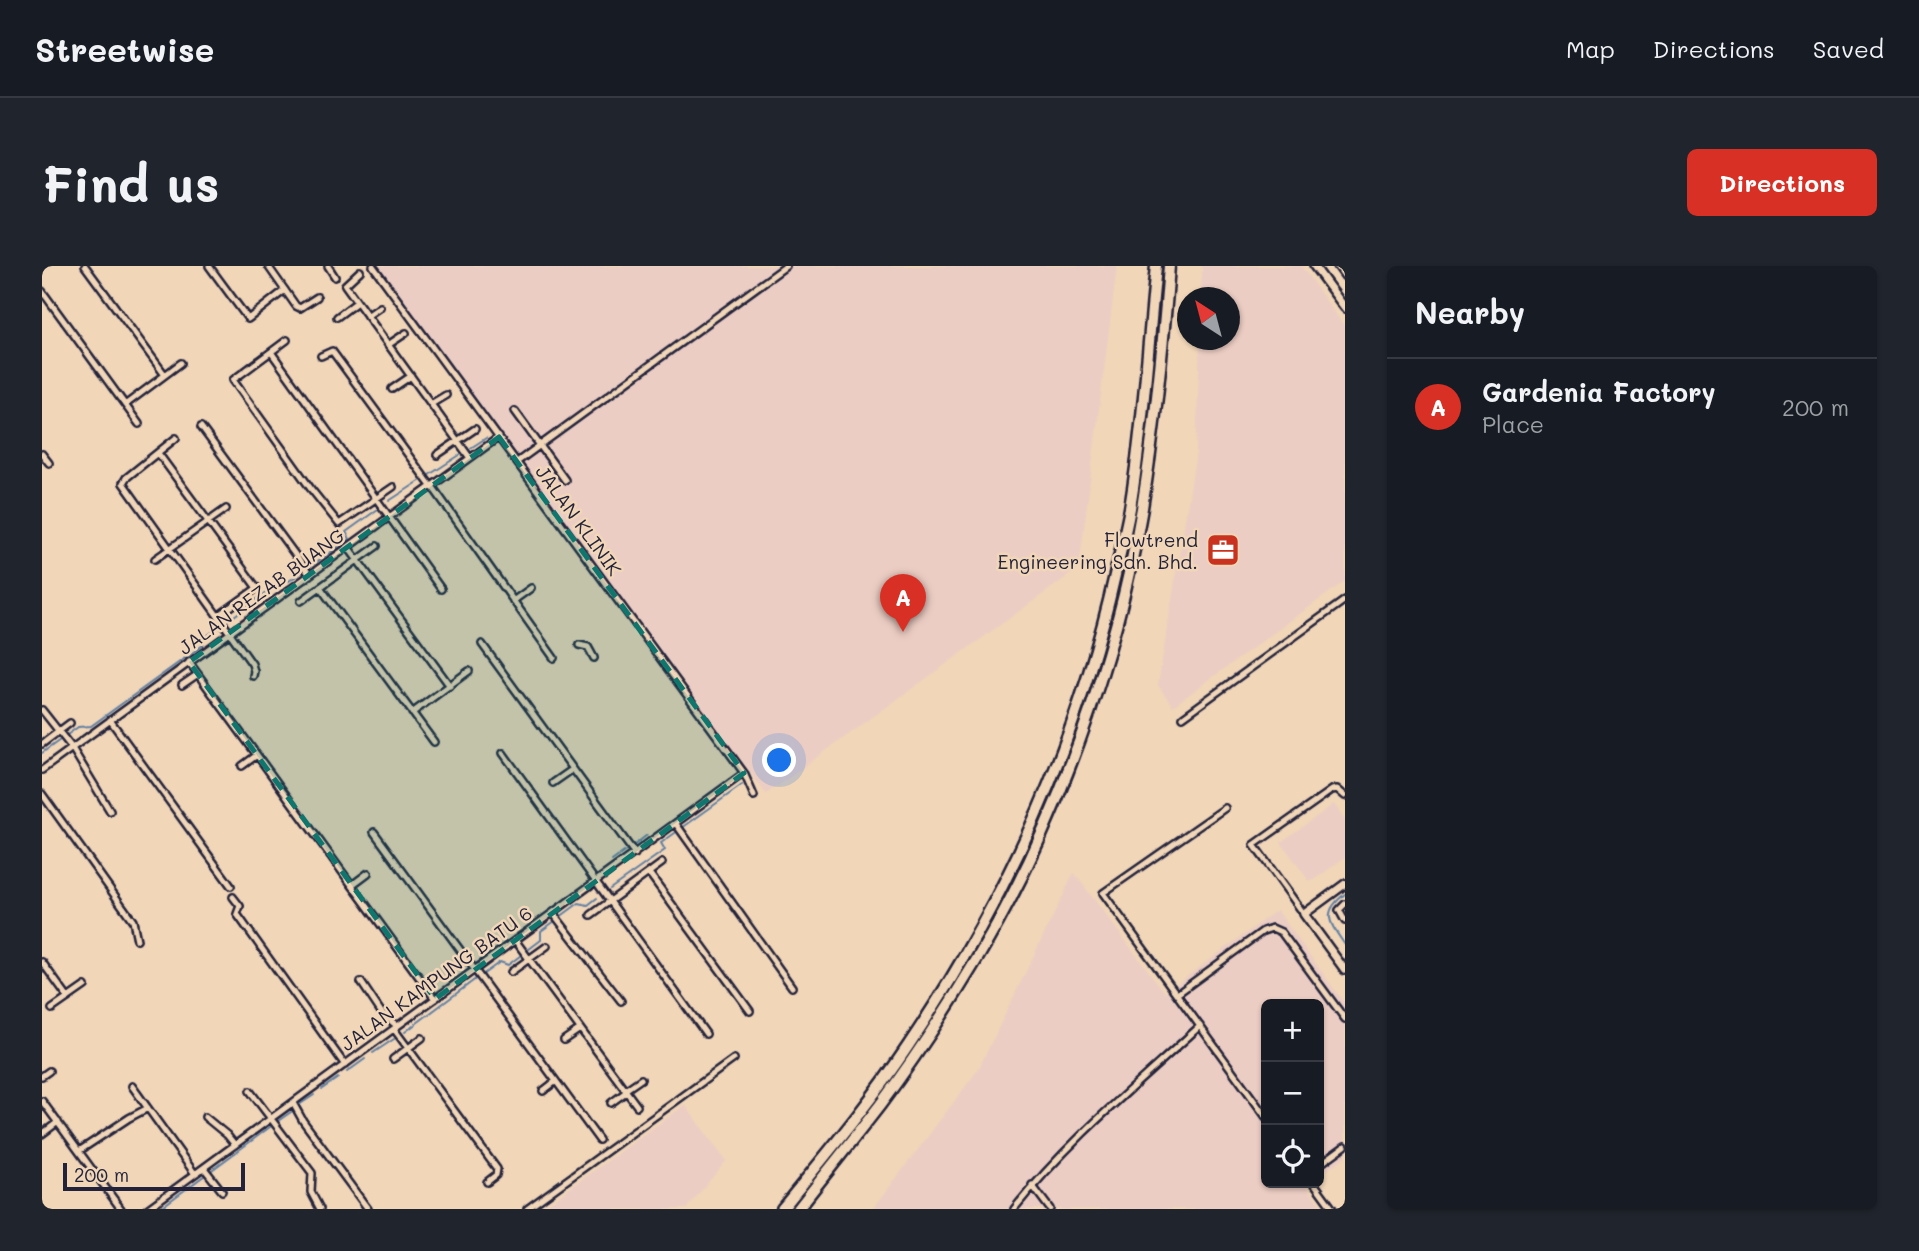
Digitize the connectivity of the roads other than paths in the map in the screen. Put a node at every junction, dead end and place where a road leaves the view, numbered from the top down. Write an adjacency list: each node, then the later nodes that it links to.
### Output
1 (85, 266): 28 (street)
2 (209, 266): 14 (street)
3 (268, 266): 14 (street)
4 (328, 266): 12 (street)
5 (373, 266): 38 (street, JALAN KLINIK)
6 (786, 266): 40 (street)
7 (1156, 266): 179 (highway)
8 (1169, 266): 180 (highway)
9 (1314, 266): 19 (street)
10 (1337, 266): 13 (street)
11 (360, 271): 17 (street)
12 (335, 277)
13 (1345, 277)
14 (285, 290): 16 (street)
15 (42, 291): 33 (street)
16 (317, 297)
17 (357, 302): 20 (street); 21 (street)
18 (380, 307): 20 (street)
19 (1345, 308)
20 (367, 316): 24 (street)
21 (337, 317)
22 (406, 333): 24 (street)
23 (287, 340): 25 (street)
24 (388, 345): 29 (street)
25 (271, 352): 50 (street); 50 (street)
26 (321, 356): 48 (street)
27 (181, 363): 28 (street)
28 (165, 375): 33 (street)
29 (411, 376): 30 (street); 32 (street)
30 (392, 389)
31 (446, 394): 32 (street)
32 (431, 404): 41 (street)
33 (125, 405): 35 (street)
34 (515, 411): 40 (street)
35 (139, 424)
36 (201, 427): 59 (street)
37 (475, 429): 41 (street)
38 (499, 437): 41 (street, JALAN REZAB BUANG); 45 (street, JALAN KLINIK)
39 (176, 438): 42 (street)
40 (540, 445): 45 (street); 47 (street)
41 (464, 450): 44 (street); 48 (street, JALAN REZAB BUANG)
42 (158, 453): 53 (street); 56 (street)
43 (42, 454): 46 (street)
44 (437, 455)
45 (517, 461): 92 (street, JALAN KLINIK)
46 (49, 463)
47 (565, 480)
48 (429, 483): 52 (street, JALAN REZAB BUANG); 65 (street)
49 (393, 487): 50 (street)
50 (376, 499): 52 (street)
51 (226, 509): 53 (street)
52 (390, 516): 55 (street, JALAN REZAB BUANG); 62 (street)
53 (209, 521): 56 (street); 66 (street)
54 (377, 546): 58 (street)
55 (348, 547): 58 (street); 59 (street, JALAN REZAB BUANG)
56 (170, 548): 57 (street); 66 (street)
57 (155, 559)
58 (358, 560): 60 (street); 77 (street)
59 (306, 569): 67 (street, JALAN REZAB BUANG)
60 (320, 587): 64 (street); 79 (street)
61 (531, 588): 65 (street)
62 (441, 589)
63 (1345, 600): 80 (street)
64 (301, 601)
65 (513, 601): 70 (street)
66 (221, 621): 67 (street)
67 (229, 633): 72 (street, JALAN REZAB BUANG); 75 (street)
68 (482, 644): 90 (street)
69 (579, 645): 71 (street)
70 (554, 658)
71 (594, 659)
72 (190, 662): 74 (street); 81 (street, JALAN REZAB BUANG)
73 (469, 671): 77 (street)
74 (198, 674): 76 (street); 88 (street)
75 (253, 676)
76 (182, 685)
77 (450, 685): 79 (street)
78 (42, 710): 83 (street)
79 (412, 713): 84 (street)
80 (1183, 717)
81 (110, 720): 86 (street, JALAN REZAB BUANG); 108 (street)
82 (70, 723): 83 (street)
83 (62, 736): 85 (street); 86 (street)
84 (433, 742)
85 (42, 744)
86 (72, 748): 91 (street, JALAN REZAB BUANG); 98 (street)
87 (503, 753): 105 (street)
88 (257, 755): 89 (street); 107 (street)
89 (242, 766)
90 (573, 769): 93 (street); 101 (street)
91 (42, 770)
92 (744, 773): 95 (street, JALAN KLINIK); 99 (street, JALAN KAMPUNG BATU 6)
93 (553, 783)
94 (42, 794): 116 (street)
95 (754, 796)
96 (1345, 796): 113 (street)
97 (1225, 808): 127 (street)
98 (110, 811)
99 (676, 824): 101 (street, JALAN KAMPUNG BATU 6); 126 (street)
100 (374, 832): 123 (street)
101 (632, 850): 105 (street, JALAN KAMPUNG BATU 6)
102 (662, 863): 104 (street)
103 (368, 873): 107 (street)
104 (649, 873): 110 (street); 132 (street)
105 (595, 881): 110 (street); 112 (street, JALAN KAMPUNG BATU 6)
106 (1345, 884): 113 (street)
107 (352, 885): 129 (street)
108 (231, 886)
109 (233, 897): 143 (street)
110 (608, 902): 114 (street); 137 (street)
111 (1345, 904): 115 (street)
112 (553, 913): 117 (street, JALAN KAMPUNG BATU 6); 130 (street)
113 (1304, 914): 121 (street)
114 (591, 915)
115 (1345, 921)
116 (137, 940)
117 (515, 940): 119 (street); 123 (street, JALAN KAMPUNG BATU 6)
118 (547, 946): 119 (street)
119 (527, 957): 122 (street); 136 (street)
120 (42, 962): 128 (street)
121 (1345, 970)
122 (511, 972)
123 (478, 973): 129 (street, JALAN KAMPUNG BATU 6); 147 (street)
124 (361, 982): 135 (street)
125 (85, 986): 128 (street)
126 (792, 987)
127 (1177, 994): 133 (street); 134 (street)
128 (68, 998): 131 (street)
129 (435, 999): 135 (street, JALAN KAMPUNG BATU 6)
130 (621, 1001)
131 (52, 1009)
132 (750, 1011)
133 (1345, 1019)
134 (1200, 1026): 157 (street); 170 (street)
135 (396, 1028): 140 (street); 143 (street, JALAN KAMPUNG BATU 6)
136 (580, 1028): 139 (street); 151 (street)
137 (706, 1034)
138 (422, 1038): 140 (street)
139 (564, 1040)
140 (408, 1048): 141 (street); 169 (street)
141 (393, 1059)
142 (734, 1059): 178 (street)
143 (345, 1065): 153 (street, JALAN KAMPUNG BATU 6)
144 (49, 1071): 145 (street)
145 (42, 1076)
146 (641, 1079): 151 (street)
147 (556, 1082): 150 (street); 162 (street)
148 (132, 1086): 156 (street)
149 (250, 1091): 159 (street)
150 (543, 1091)
151 (626, 1091): 154 (street); 155 (street)
152 (42, 1101): 160 (street)
153 (293, 1103): 159 (street, JALAN KAMPUNG BATU 6); 177 (street)
154 (611, 1103)
155 (637, 1106)
156 (148, 1108): 165 (street); 168 (street)
157 (1261, 1110)
158 (205, 1117): 163 (street)
159 (271, 1119): 163 (street, JALAN KAMPUNG BATU 6); 176 (street)
160 (58, 1122): 161 (street); 165 (street)
161 (42, 1133)
162 (599, 1140)
163 (235, 1145): 167 (street, JALAN KAMPUNG BATU 6)
164 (1345, 1146): 166 (street)
165 (79, 1151): 174 (street)
166 (1324, 1161)
167 (206, 1171): 168 (street, JALAN KAMPUNG BATU 6); 172 (street)
168 (195, 1174): 173 (street, JALAN KAMPUNG BATU 6)
169 (487, 1182)
170 (1032, 1185): 181 (street); 182 (street)
171 (1318, 1188): 183 (street)
172 (222, 1191)
173 (157, 1207): 175 (street, JALAN KAMPUNG BATU 6)
174 (121, 1209)
175 (147, 1209)
176 (320, 1209)
177 (368, 1209)
178 (527, 1209)
179 (782, 1209)
180 (798, 1209)
181 (1014, 1209)
182 (1050, 1209)
183 (1333, 1209)

